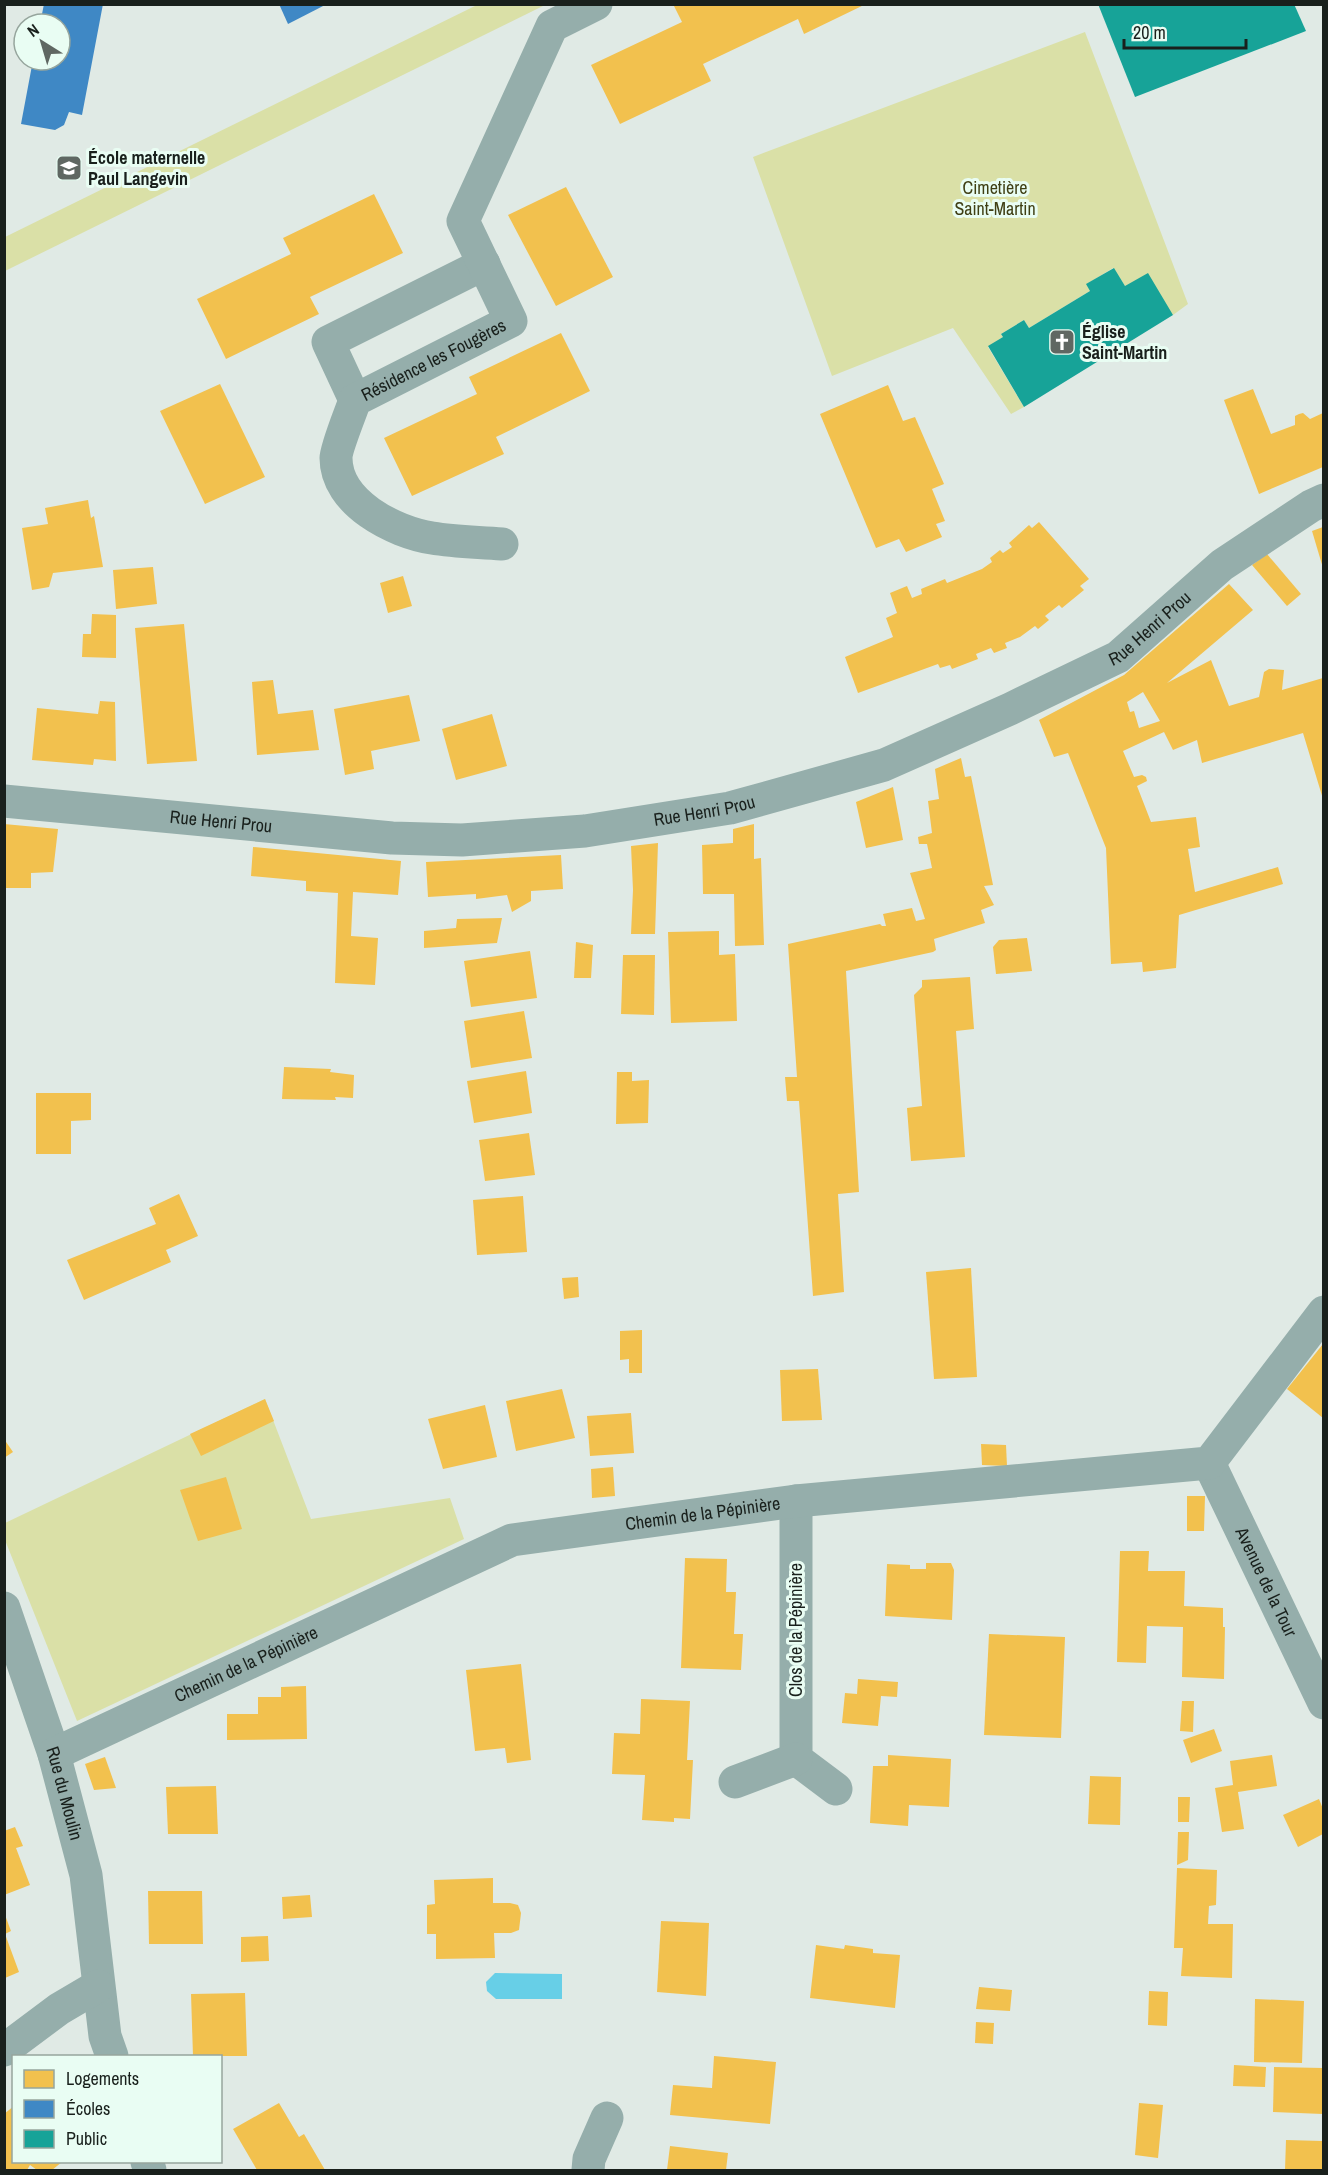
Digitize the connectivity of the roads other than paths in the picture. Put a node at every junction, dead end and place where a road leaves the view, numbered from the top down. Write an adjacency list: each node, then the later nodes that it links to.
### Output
1 (596, 4): 2 (street, Résidence les Fougères)
2 (484, 264): 3 (street, Résidence les Fougères); 3 (street)
3 (355, 400): 5 (street, Résidence les Fougères)
4 (1323, 500): 6 (street, Rue Henri Prou)
5 (502, 544)
6 (4, 801)
7 (1323, 1312): 8 (street)
8 (1209, 1463): 9 (street, Chemin de la Pépinière); 11 (street, Avenue de la Tour)
9 (796, 1501): 12 (street, Chemin de la Pépinière); 13 (street, Clos de la Pépinière)
10 (4, 1608): 12 (street, Rue du Moulin)
11 (1323, 1703)
12 (54, 1754): 16 (street, Rue du Moulin)
13 (796, 1760): 14 (street); 15 (street)
14 (735, 1782)
15 (836, 1789)
16 (98, 1986): 17 (street); 18 (street, Rue du Moulin)
17 (4, 2050)
18 (112, 2055)
19 (607, 2118): 20 (street)
20 (588, 2170)

